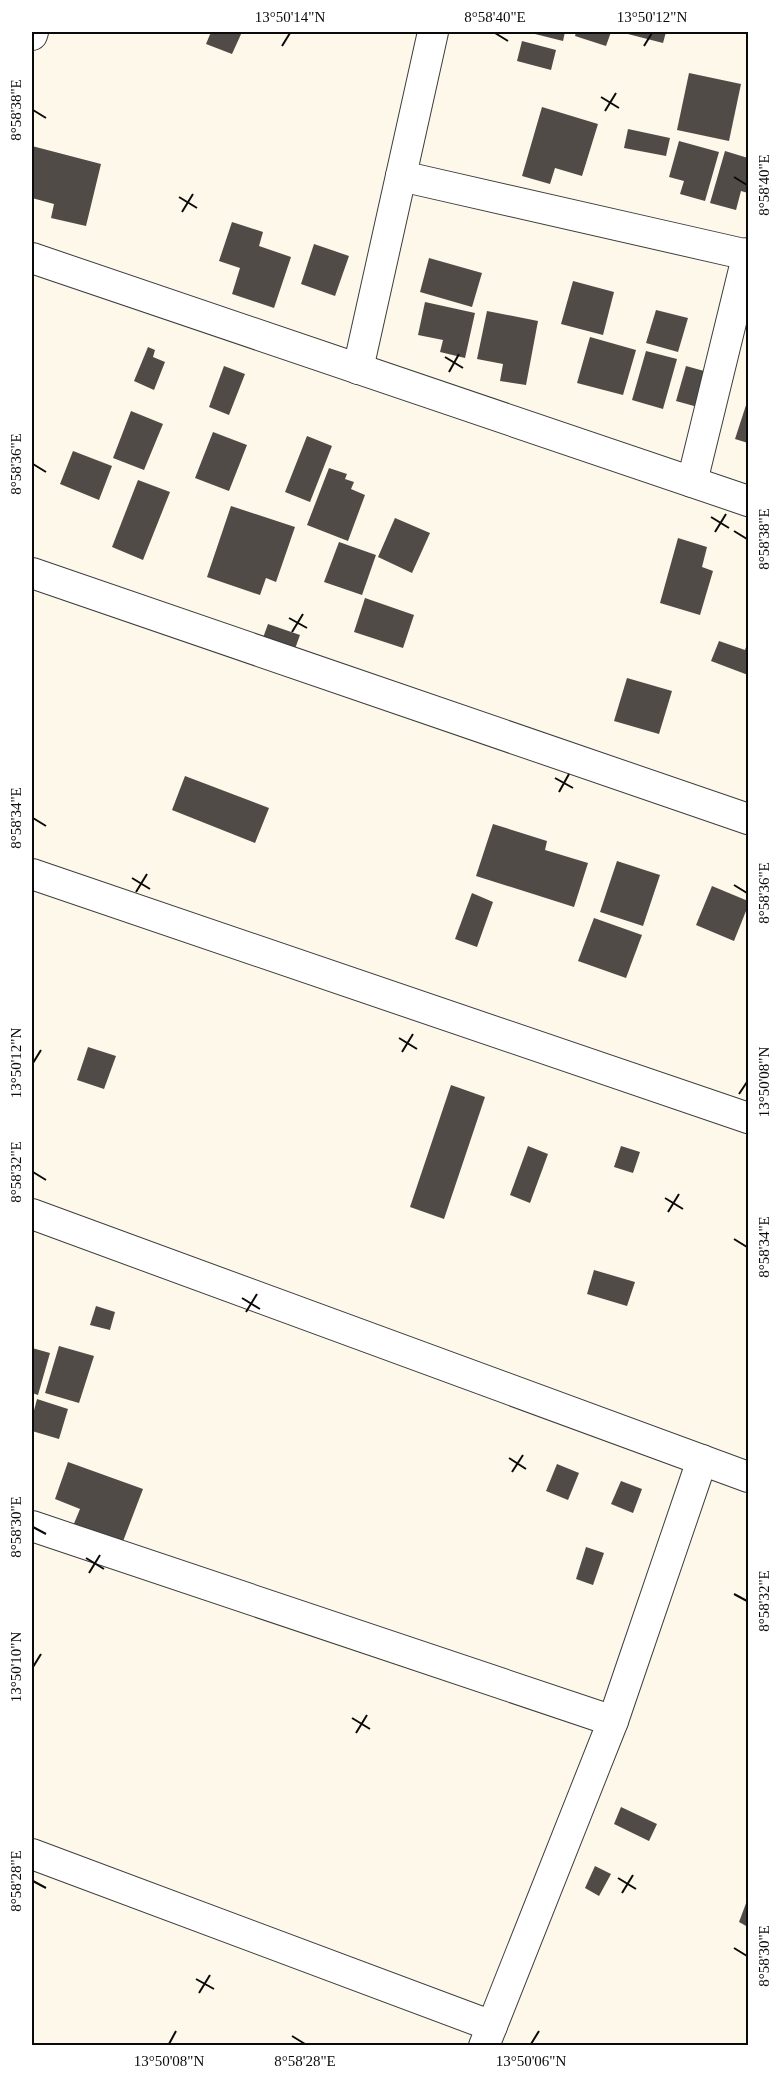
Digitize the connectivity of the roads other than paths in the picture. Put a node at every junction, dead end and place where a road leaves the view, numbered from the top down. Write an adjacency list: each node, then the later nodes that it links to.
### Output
1 (433, 32): 2 (street)
2 (401, 176): 3 (street); 5 (street)
3 (748, 255): 6 (street)
4 (32, 258): 5 (street)
5 (358, 369): 6 (street)
6 (692, 482): 7 (street)
7 (748, 501)
8 (32, 573): 9 (street)
9 (748, 819)
10 (32, 874): 11 (street)
11 (748, 1118)
12 (32, 1214): 13 (street)
13 (702, 1460): 14 (street); 16 (street)
14 (748, 1477)
15 (32, 1526): 16 (street)
16 (613, 1720): 18 (street)
17 (32, 1854): 18 (street)
18 (488, 2036)

